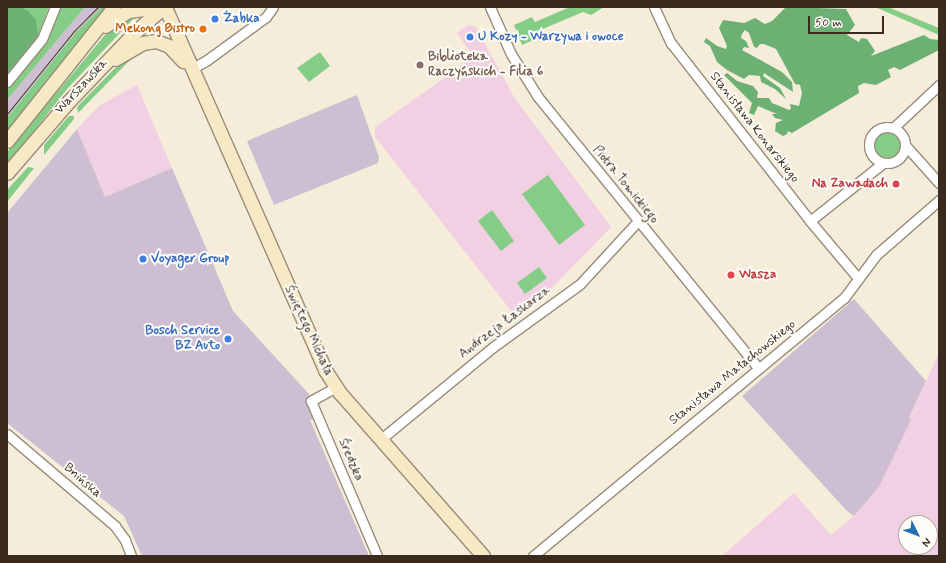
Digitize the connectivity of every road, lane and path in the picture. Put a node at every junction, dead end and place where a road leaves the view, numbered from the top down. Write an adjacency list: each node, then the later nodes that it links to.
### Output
1 (55, 7): 12 (street)
2 (163, 7): 6 (street); 8 (street, Warszawska); 10 (street, Świętego Michała)
3 (273, 7): 10 (street)
4 (490, 7): 21 (street, Piotra Tomickiego)
5 (654, 7): 22 (street, Stanisława Konarskiego)
6 (146, 8): 8 (street); 9 (street)
7 (112, 9): 9 (street, Warszawska)
8 (136, 31): 11 (street, Warszawska)
9 (86, 41): 15 (street, Warszawska)
10 (191, 69): 11 (street, Świętego Michała); 25 (street, Świętego Michała)
11 (99, 70): 18 (street, Warszawska)
12 (7, 82)
13 (939, 85): 14 (street)
14 (893, 128): 16 (street); 17 (street)
15 (7, 141)
16 (905, 145): 17 (street); 19 (street)
17 (883, 163): 22 (street)
18 (7, 173)
19 (939, 183)
20 (939, 200): 23 (street, Stanisława Małachowskiego)
21 (638, 221): 24 (street, Piotra Tomickiego); 27 (street, Andrzeja Łaskarza)
22 (810, 221): 23 (street, Stanisława Konarskiego)
23 (858, 278): 24 (street, Stanisława Małachowskiego)
24 (758, 368): 31 (street, Stanisława Małachowskiego)
25 (336, 387): 27 (street, Świętego Michała); 29 (street, Średzka)
26 (7, 434): 28 (street, Bnińska)
27 (381, 439): 30 (street, Świętego Michała)
28 (131, 556)
29 (377, 556)
30 (483, 556)
31 (533, 556)

